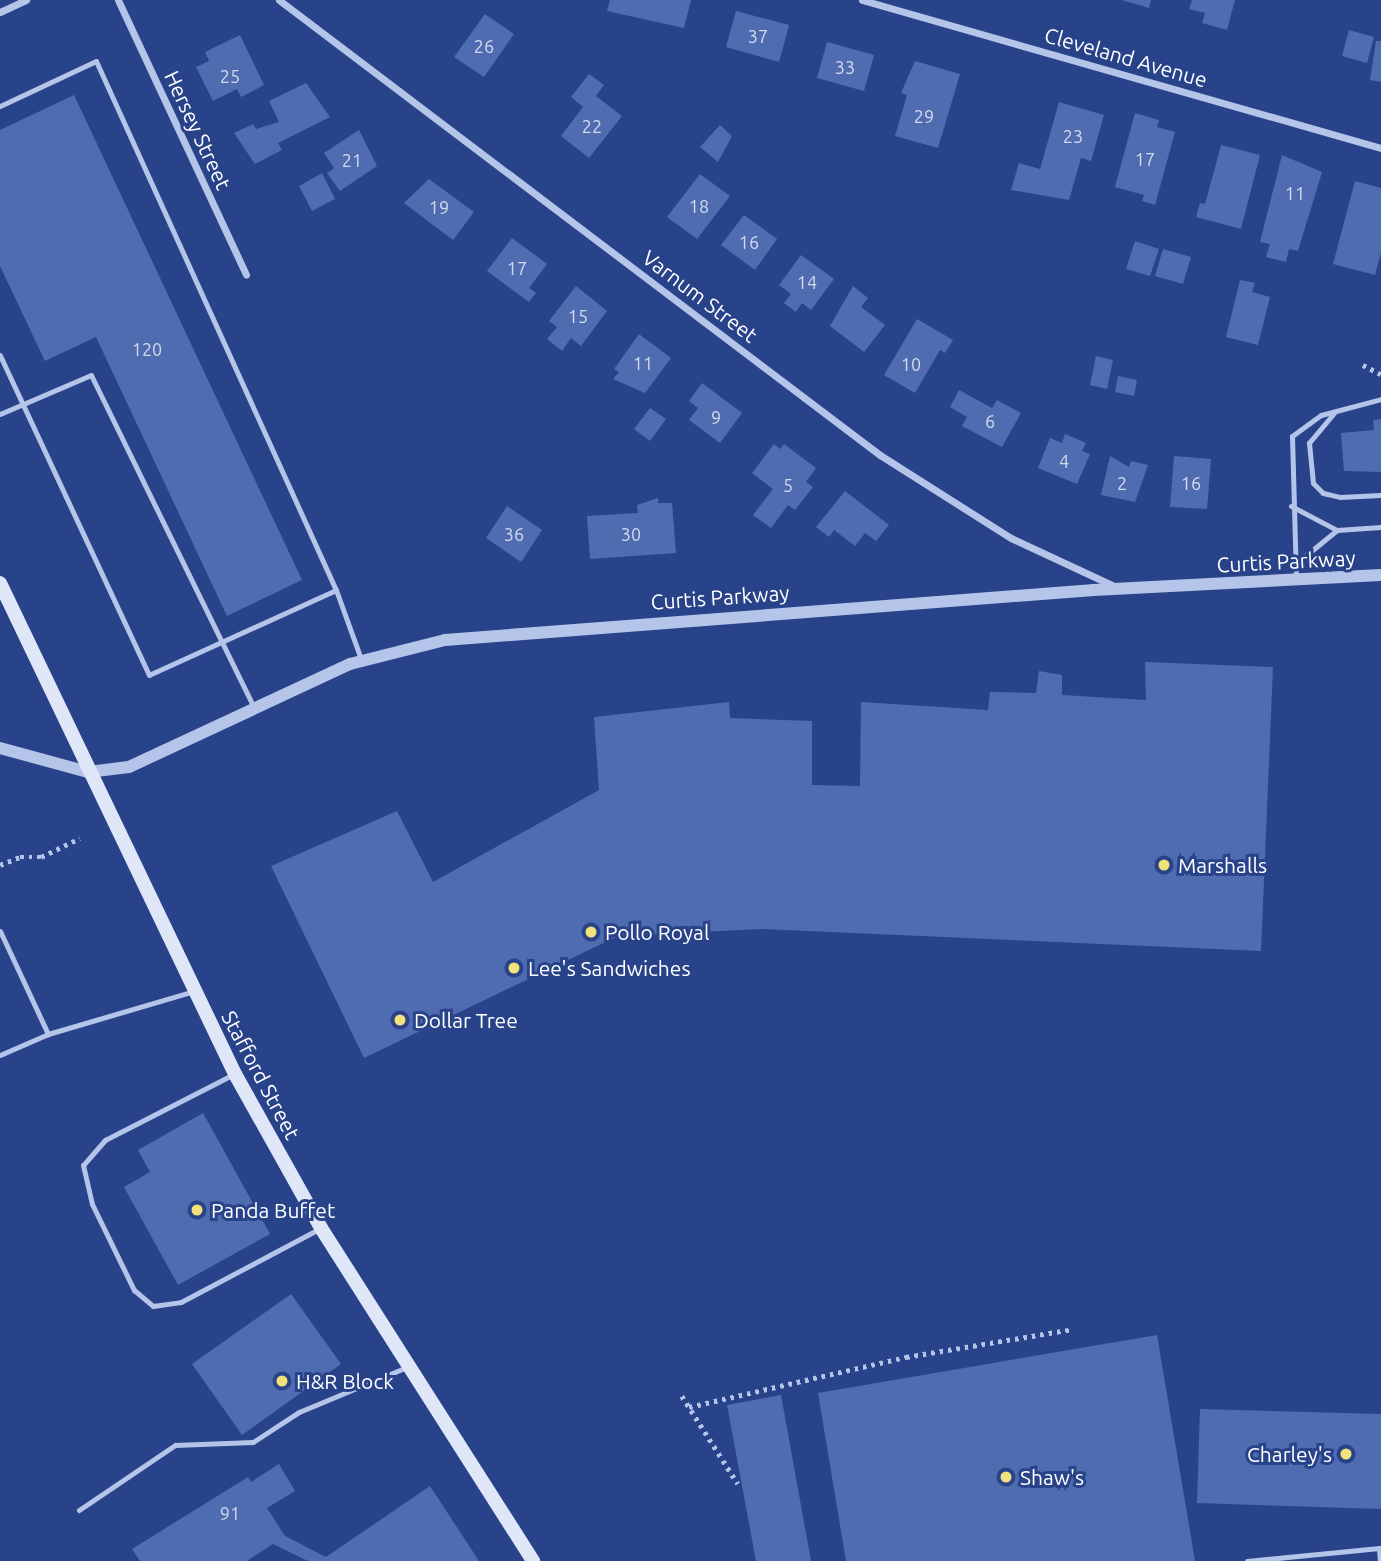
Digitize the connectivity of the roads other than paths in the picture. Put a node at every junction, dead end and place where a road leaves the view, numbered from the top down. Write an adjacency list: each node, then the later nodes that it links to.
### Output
1 (26, 0): 5 (street)
2 (118, 0): 8 (street, Hersey Street)
3 (279, 0): 22 (street, Varnum Street)
4 (862, 0): 7 (street, Cleveland Avenue)
5 (0, 12)
6 (0, 106): 23 (lane)
7 (1381, 148)
8 (246, 275)
9 (0, 355): 11 (lane)
10 (1381, 399): 12 (lane)
11 (22, 403): 13 (lane); 24 (lane); 24 (lane)
12 (1336, 411): 14 (lane); 15 (lane)
13 (0, 414)
14 (1381, 495)
15 (1292, 506): 17 (lane); 18 (lane)
16 (1381, 527): 17 (lane)
17 (1337, 530): 18 (lane)
18 (1294, 565): 20 (lane)
19 (1381, 576): 20 (street, Curtis Parkway)
20 (1296, 579): 22 (street, Curtis Parkway)
21 (0, 583): 28 (main road, Stafford Street)
22 (1119, 588): 25 (street, Curtis Parkway)
23 (336, 590): 24 (lane); 25 (lane)
24 (223, 643): 26 (lane)
25 (361, 660): 26 (street, Curtis Parkway)
26 (254, 708): 28 (street, Curtis Parkway)
27 (0, 748): 28 (street)
28 (88, 772): 30 (main road, Stafford Street)
29 (0, 931): 31 (lane)
30 (194, 991): 31 (lane); 33 (main road, Stafford Street)
31 (48, 1034): 32 (lane)
32 (0, 1055)
33 (235, 1074): 34 (main road, Stafford Street); 34 (lane)
34 (321, 1228): 35 (main road, Stafford Street)
35 (410, 1366): 36 (lane); 38 (main road, Stafford Street)
36 (79, 1510)
37 (1380, 1560): 39 (lane)
38 (533, 1561)
39 (1247, 1561)

